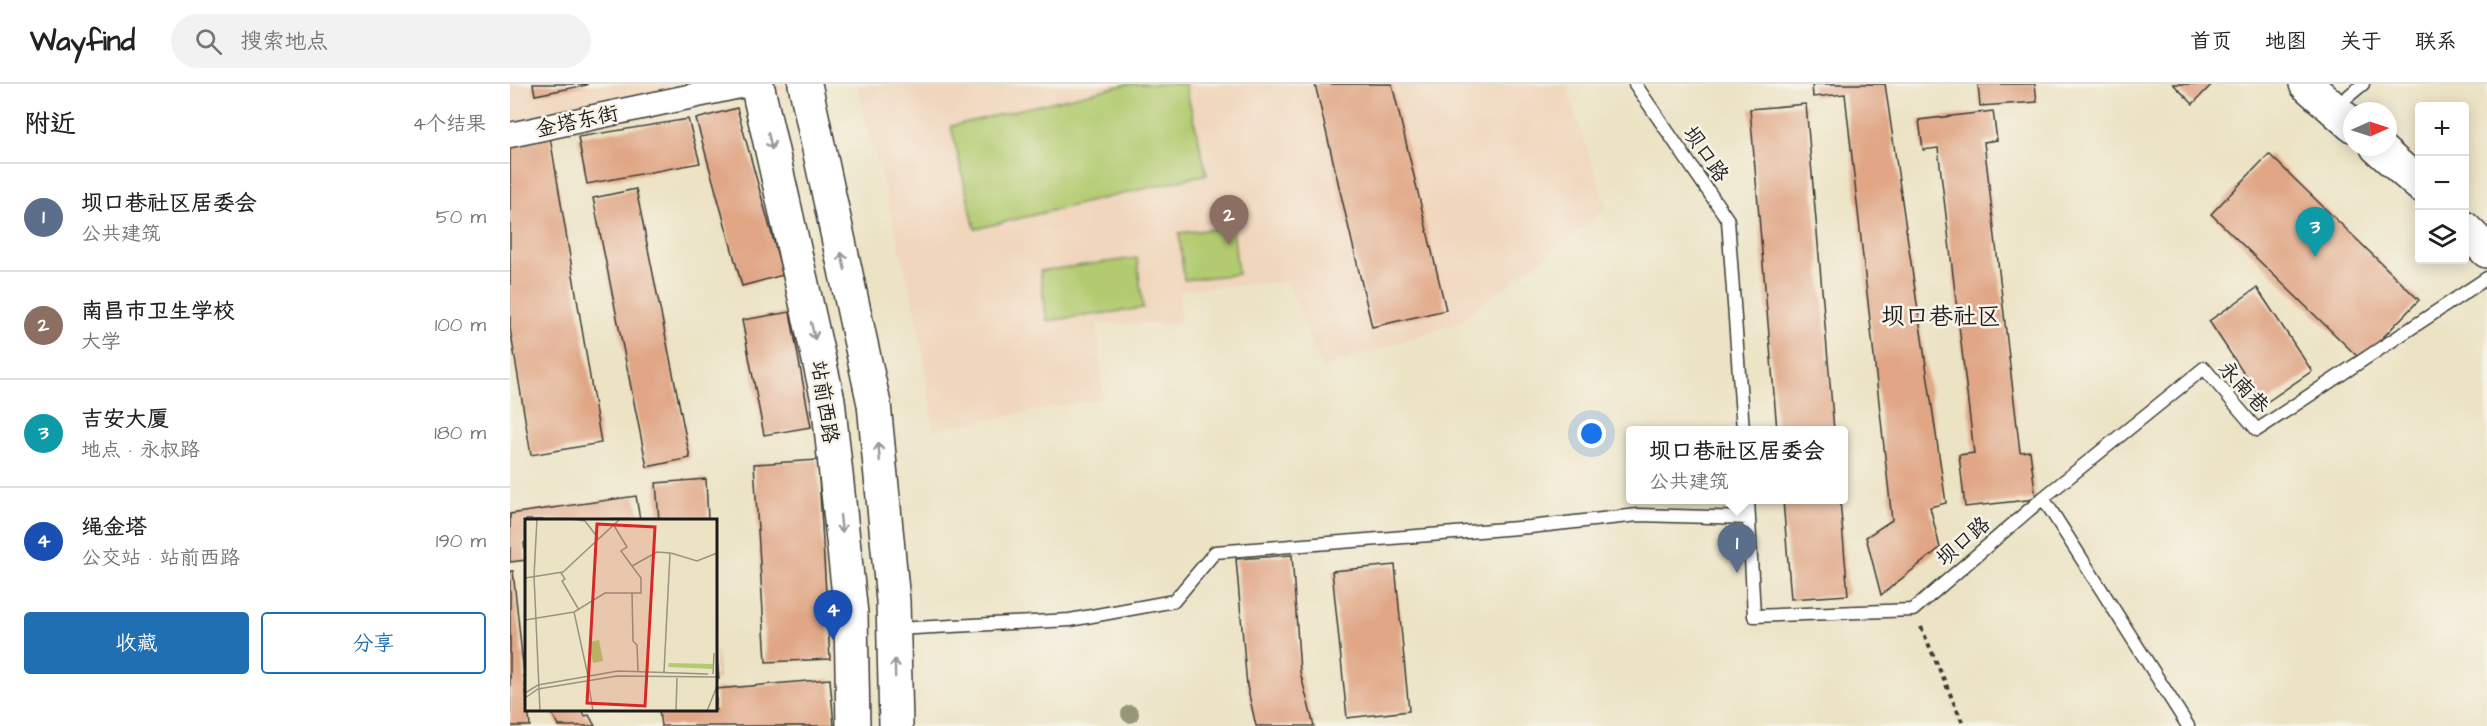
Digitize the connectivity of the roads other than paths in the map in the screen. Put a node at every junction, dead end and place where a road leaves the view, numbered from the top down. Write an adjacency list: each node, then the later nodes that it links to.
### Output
1 (749, 84): 9 (street, 金塔东街)
2 (757, 84): 20 (main road, 站前西路, one-way to 20)
3 (805, 84): 19 (main road, one-way to 3)
4 (1635, 84): 15 (lane, 坝口路)
5 (2306, 84): 8 (main road)
6 (2363, 84): 7 (lane)
7 (2352, 102)
8 (2343, 116)
9 (510, 135)
10 (2387, 156): 11 (main road)
11 (2415, 181)
12 (2469, 233): 13 (main road)
13 (2487, 251)
14 (2487, 278): 16 (lane, 永南巷)
15 (1743, 426)
16 (2043, 498): 18 (lane, 坝口路); 22 (lane)
17 (1748, 504): 18 (lane)
18 (1749, 518): 19 (lane)
19 (894, 629): 21 (main road, one-way to 19)
20 (853, 726)
21 (896, 726)
22 (2188, 726)

